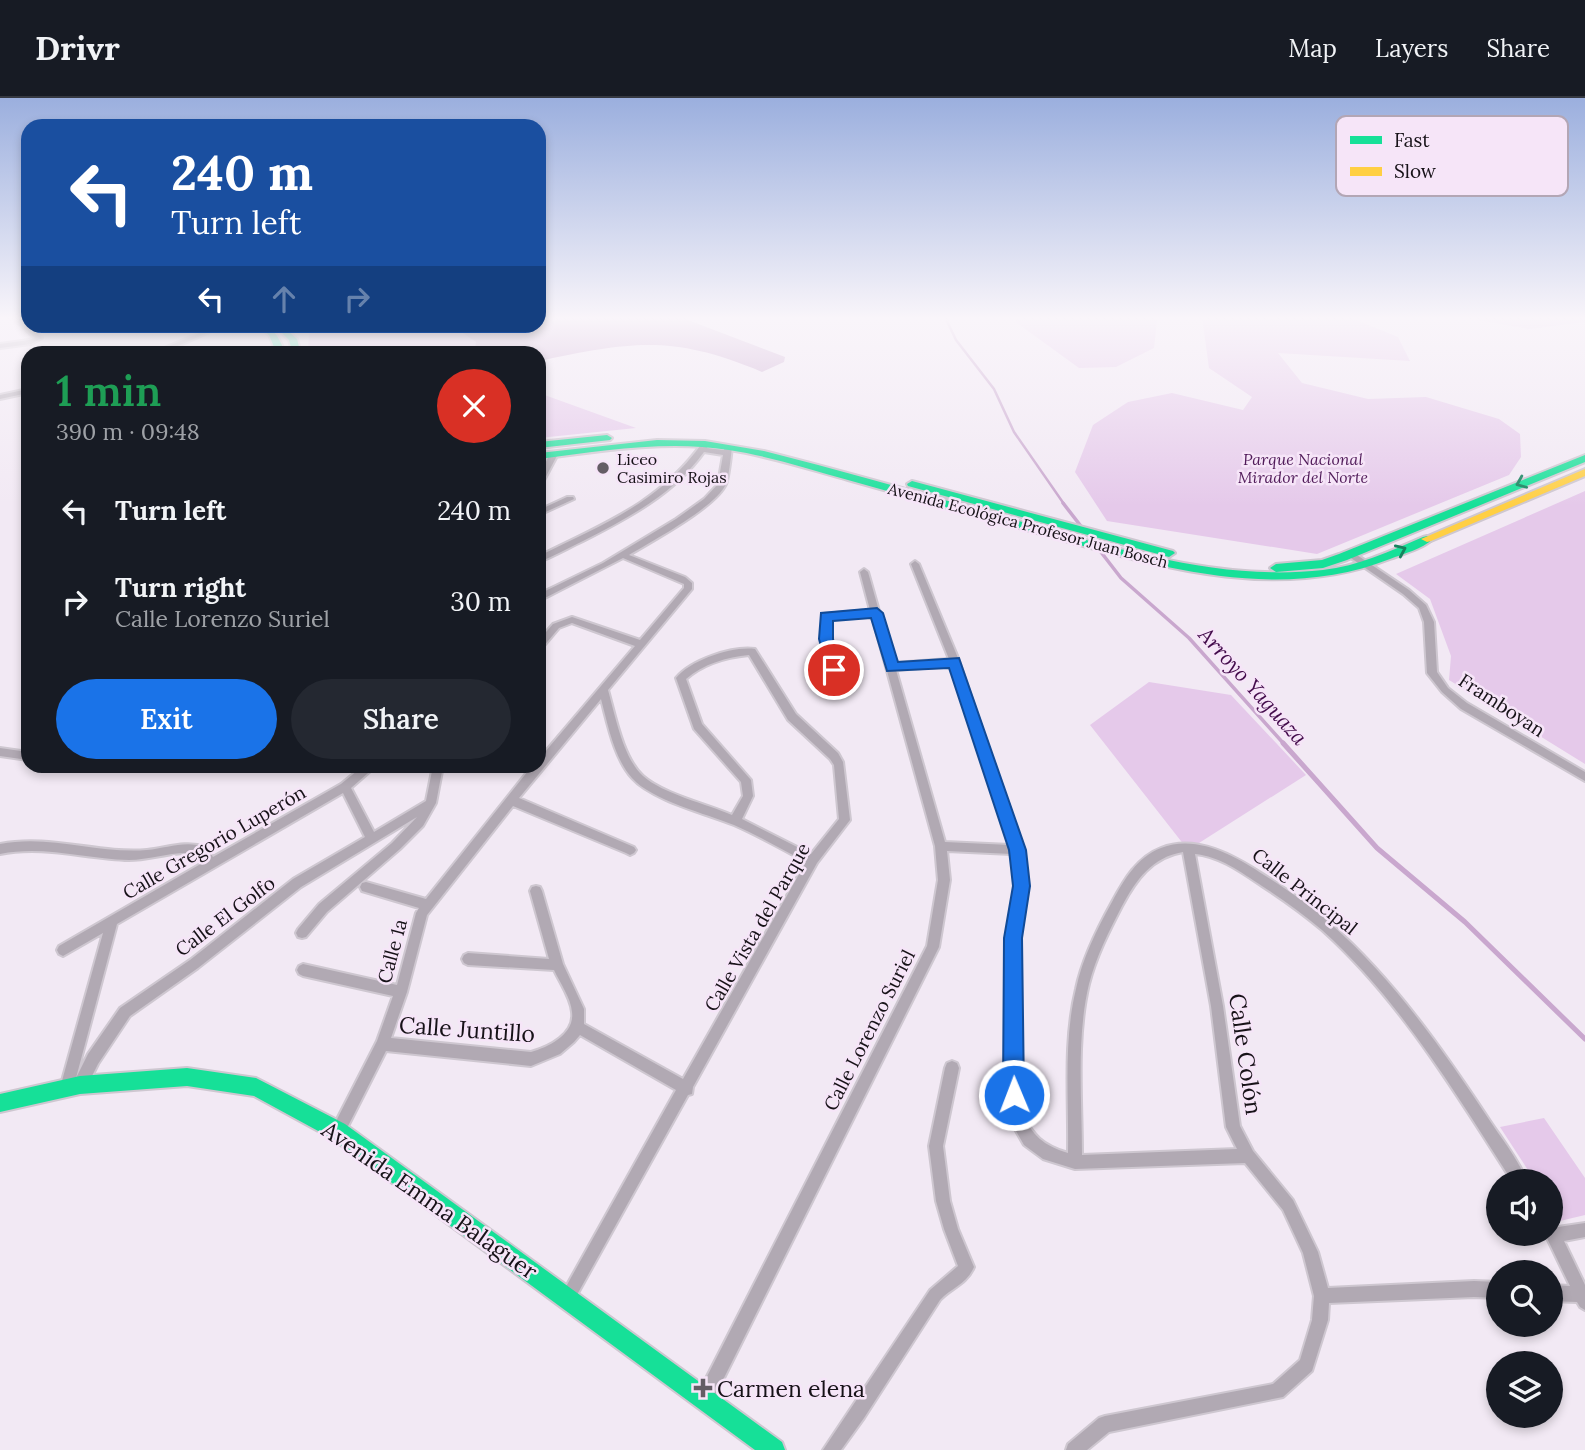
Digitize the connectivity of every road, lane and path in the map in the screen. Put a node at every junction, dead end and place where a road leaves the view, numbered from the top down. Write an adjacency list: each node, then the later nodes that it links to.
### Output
1 (21, 392): 2 (street)
2 (0, 397)
3 (546, 444): 12 (street, Avenida Ecológica Profesor Juan Bosch)
4 (704, 447): 5 (street, Avenida Ecológica Profesor Juan Bosch); 6 (street, Avenida Ecológica Profesor Juan Bosch); 16 (street)
5 (728, 450): 12 (street, Avenida Ecológica Profesor Juan Bosch); 17 (street)
6 (554, 454): 7 (street, Avenida Ecológica Profesor Juan Bosch); 9 (street)
7 (546, 455)
8 (1585, 458): 15 (street, Avenida Ecológica Profesor Juan Bosch, one-way to 15)
9 (546, 469)
10 (1585, 472): 19 (street, Avenida Ecológica Profesor Juan Bosch, one-way to 10)
11 (570, 499): 13 (street)
12 (981, 509): 14 (street, Avenida Ecológica Profesor Juan Bosch)
13 (546, 510)
14 (1139, 552): 15 (street, Avenida Ecológica Profesor Juan Bosch); 19 (street, Avenida Ecológica Profesor Juan Bosch)
15 (1351, 554): 19 (street, Framboyan)
16 (546, 555)
17 (623, 555): 21 (street); 24 (street, Calle 1a)
18 (915, 564): 25 (street)
19 (1367, 565): 35 (street, Framboyan)
20 (864, 572): 22 (street, Calle Lorenzo Suriel)
21 (546, 594)
22 (877, 613): 26 (street, Calle Lorenzo Suriel); 27 (street)
23 (546, 638): 24 (street)
24 (640, 644): 28 (street, Calle 1a)
25 (954, 662): 26 (street); 45 (street)
26 (892, 667): 41 (street, Calle Lorenzo Suriel)
27 (834, 670)
28 (603, 689): 31 (street, Calle 1a); 39 (street)
29 (0, 752): 30 (street)
30 (21, 755)
31 (546, 758)
32 (362, 773): 36 (street, Calle Gregorio Luperón)
33 (437, 773): 38 (street)
34 (533, 773): 37 (street, Calle 1a)
35 (1585, 777)
36 (345, 787): 40 (street); 47 (street, Calle Gregorio Luperón)
37 (511, 800): 44 (street); 50 (street, Calle 1a)
38 (431, 803): 40 (street, Calle El Golfo); 52 (street)
39 (735, 820): 46 (street); 46 (street, Calle Vista del Parque)
40 (372, 839): 61 (street, Calle El Golfo)
41 (941, 846): 45 (street); 76 (street, Calle Lorenzo Suriel)
42 (1188, 848): 65 (street, Calle Colón); 66 (street, Calle Principal); 67 (street, Calle Principal)
43 (0, 849): 47 (street)
44 (630, 850)
45 (1017, 850): 66 (street)
46 (813, 860): 62 (street, Calle Vista del Parque)
47 (211, 864): 51 (street, Calle Gregorio Luperón)
48 (366, 887): 50 (street)
49 (536, 891): 55 (street)
50 (427, 905): 57 (street, Calle 1a)
51 (113, 921): 53 (street); 61 (street, Calle Gregorio Luperón)
52 (302, 933)
53 (63, 950)
54 (468, 959): 55 (street)
55 (557, 965): 58 (street)
56 (303, 970): 57 (street)
57 (401, 992): 59 (street, Calle 1a)
58 (576, 1026): 59 (street, Calle Juntillo); 62 (street)
59 (383, 1044): 64 (street, Calle 1a)
60 (952, 1068): 78 (street)
61 (74, 1086): 63 (street, Avenida Emma Balaguer); 64 (street, Avenida Emma Balaguer)
62 (687, 1089): 74 (street, Calle Vista del Parque)
63 (0, 1103)
64 (338, 1131): 74 (street, Avenida Emma Balaguer)
65 (1248, 1156): 66 (street); 73 (street, Calle Colón)
66 (1075, 1162)
67 (1512, 1169)
68 (1585, 1230): 69 (street)
69 (1563, 1231)
70 (1560, 1246): 75 (street)
71 (1486, 1290): 73 (street)
72 (1563, 1295): 75 (street)
73 (1322, 1296): 79 (street, Calle Colón)
74 (568, 1297): 76 (street, Avenida Emma Balaguer)
75 (1583, 1298)
76 (704, 1400): 77 (street, Avenida Emma Balaguer)
77 (774, 1450)
78 (831, 1450)
79 (1074, 1450)

